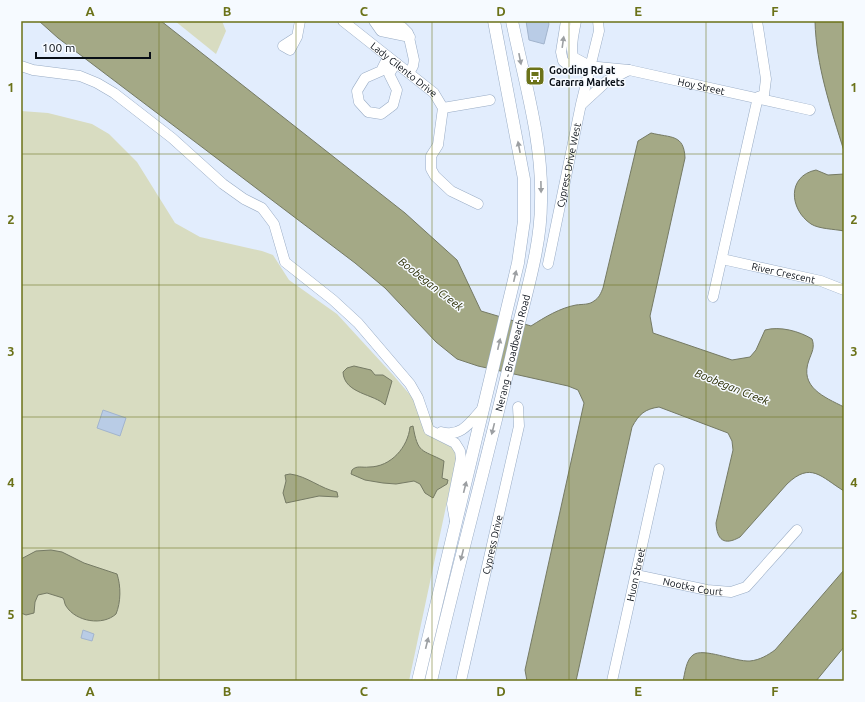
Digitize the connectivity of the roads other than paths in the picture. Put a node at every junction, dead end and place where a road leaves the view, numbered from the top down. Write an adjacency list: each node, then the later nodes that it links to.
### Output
1 (300, 21): 11 (street)
2 (343, 21): 13 (street, Lady Cilento Drive)
3 (374, 21): 12 (street)
4 (377, 21): 12 (street)
5 (494, 21): 30 (main road, Nerang - Broadbeach Road, one-way to 5)
6 (512, 21): 39 (main road, Nerang - Broadbeach Road, one-way to 39)
7 (566, 21): 16 (street, Hoy Street, one-way to 7)
8 (576, 21): 16 (street, Hoy Street)
9 (598, 21): 16 (street, Cypress Drive West)
10 (757, 21): 19 (street)
11 (297, 37)
12 (410, 37): 18 (street)
13 (388, 57): 14 (street, Lady Cilento Drive); 14 (street)
14 (396, 63): 18 (street, Lady Cilento Drive)
15 (21, 66): 31 (street)
16 (592, 67): 17 (street, Hoy Street); 21 (street, Cypress Drive West)
17 (629, 70): 19 (street, Hoy Street); 21 (street)
18 (409, 73): 22 (street, Lady Cilento Drive)
19 (758, 97): 23 (street, Hoy Street); 25 (street)
20 (490, 100): 22 (street)
21 (581, 104): 26 (street, Cypress Drive West)
22 (443, 108): 24 (street, Lady Cilento Drive)
23 (810, 110)
24 (478, 204)
25 (722, 259): 27 (street, River Crescent); 28 (street)
26 (548, 264)
27 (844, 290)
28 (714, 297)
29 (518, 406): 40 (street, Cypress Drive)
30 (484, 407): 32 (street); 35 (main road, Nerang - Broadbeach Road, one-way to 30)
31 (426, 420): 32 (street); 33 (street)
32 (459, 433): 33 (street)
33 (455, 443): 35 (street)
34 (659, 469): 37 (street, Huon Street)
35 (456, 525): 38 (main road, Nerang - Broadbeach Road, one-way to 35)
36 (797, 530): 37 (street, Nootka Court)
37 (636, 575): 41 (street, Huon Street)
38 (418, 681)
39 (431, 681)
40 (461, 681)
41 (612, 681)

